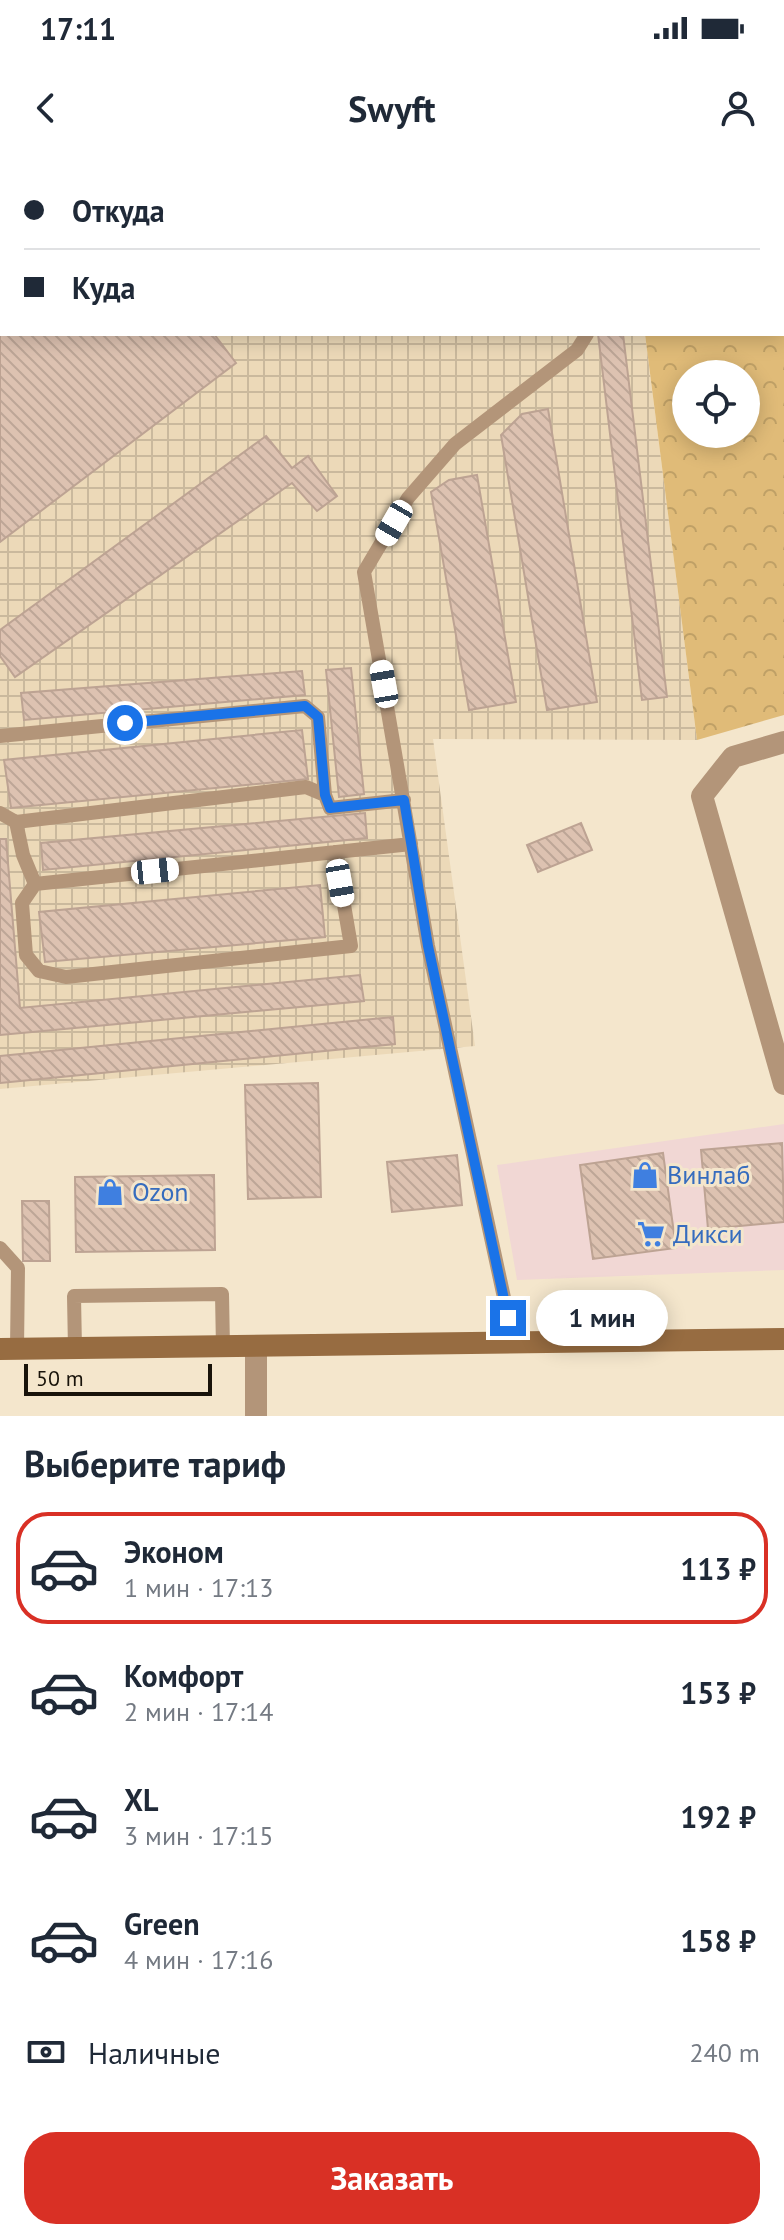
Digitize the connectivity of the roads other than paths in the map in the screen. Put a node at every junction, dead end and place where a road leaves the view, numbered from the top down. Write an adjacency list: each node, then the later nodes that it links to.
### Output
1 (585, 336): 5 (lane)
2 (0, 736): 4 (lane)
3 (784, 742): 11 (street)
4 (325, 795): 5 (lane); 7 (lane)
5 (404, 800): 8 (lane)
6 (0, 813): 7 (lane)
7 (16, 822): 10 (lane)
8 (411, 844): 9 (lane); 14 (lane)
9 (335, 852): 10 (lane); 10 (lane)
10 (35, 884)
11 (784, 1084)
12 (0, 1248): 17 (lane)
13 (784, 1339): 14 (main road)
14 (514, 1344): 16 (main road)
15 (223, 1348): 16 (main road); 18 (main road); 18 (lane)
16 (256, 1348): 19 (street)
17 (8, 1349): 18 (main road)
18 (75, 1349)
19 (256, 1416)

